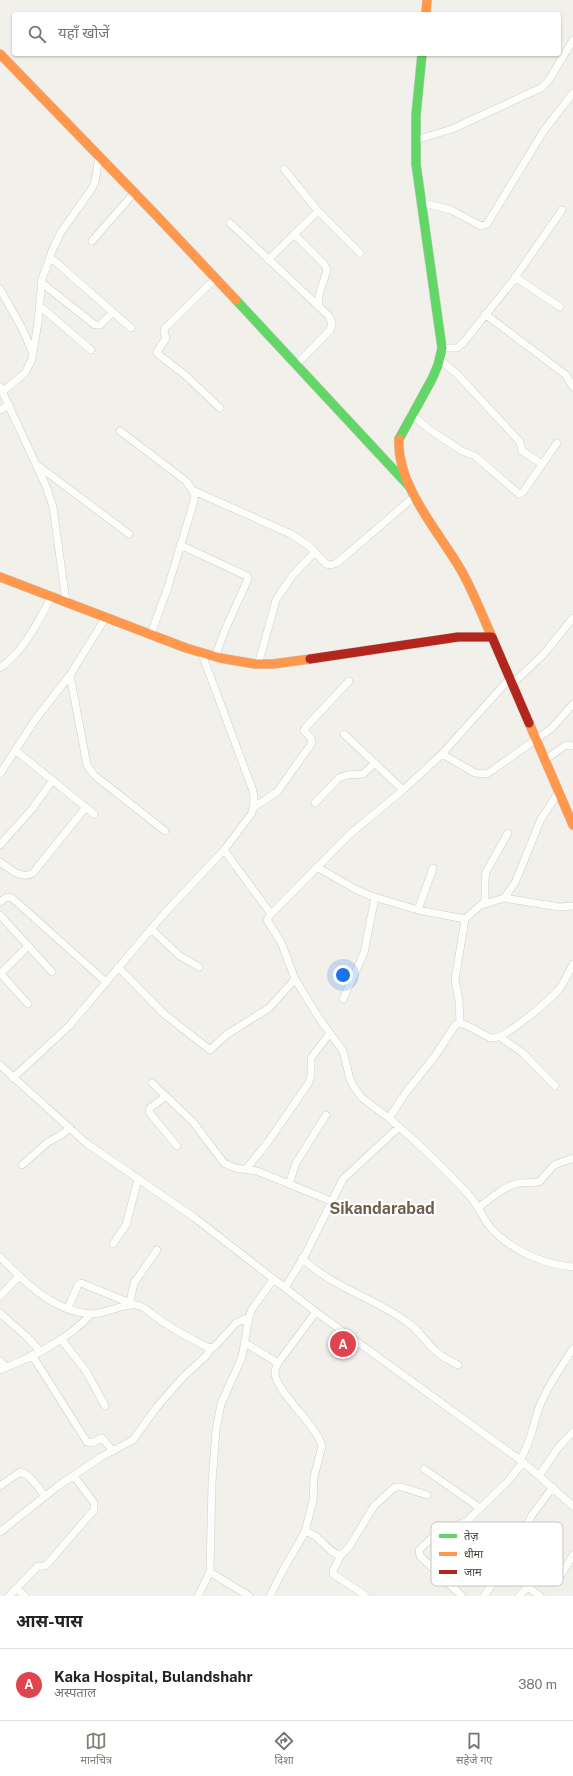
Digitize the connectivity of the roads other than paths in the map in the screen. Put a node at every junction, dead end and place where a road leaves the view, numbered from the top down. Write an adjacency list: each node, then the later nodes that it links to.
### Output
1 (427, 0): 2 (main road)
2 (426, 12)
3 (573, 40): 7 (street)
4 (0, 54): 8 (main road)
5 (422, 56): 7 (main road)
6 (573, 93): 11 (street)
7 (416, 140): 11 (main road)
8 (99, 157): 10 (main road); 18 (street)
9 (284, 169): 13 (street)
10 (134, 193): 16 (street); 21 (main road)
11 (420, 202): 30 (main road)
12 (562, 210): 20 (street)
13 (318, 211): 15 (street); 17 (street)
14 (230, 223): 19 (street)
15 (294, 234): 19 (street); 25 (street)
16 (92, 241)
17 (360, 253)
18 (50, 257): 22 (street); 27 (street)
19 (268, 260): 25 (street)
20 (515, 277): 26 (street); 28 (street)
21 (215, 279): 34 (main road); 38 (street)
22 (42, 283): 24 (street); 27 (street)
23 (0, 288): 32 (street)
24 (40, 306): 31 (street); 32 (street)
25 (318, 306): 34 (street)
26 (560, 307)
27 (113, 312): 29 (street)
28 (486, 314): 30 (street); 35 (street)
29 (131, 328)
30 (442, 348): 33 (main road)
31 (91, 350)
32 (33, 354): 36 (street)
33 (440, 360): 40 (main road); 44 (street)
34 (295, 366): 46 (main road)
35 (573, 387)
36 (1, 390): 37 (street)
37 (9, 405): 39 (street); 43 (street)
38 (220, 408)
39 (0, 410)
40 (410, 417): 44 (street); 46 (main road)
41 (120, 430): 45 (street)
42 (557, 443): 44 (street)
43 (35, 464): 47 (street); 52 (street)
44 (542, 464)
45 (192, 490): 48 (street); 49 (street)
46 (414, 493): 49 (street); 56 (main road)
47 (129, 534)
48 (180, 545): 55 (street); 58 (street)
49 (315, 552): 59 (street)
50 (0, 577): 51 (main road)
51 (52, 596): 52 (main road); 60 (street)
52 (66, 602): 53 (main road)
53 (106, 617): 55 (main road); 61 (street)
54 (573, 618): 62 (street)
55 (151, 634): 57 (main road)
56 (492, 637): 59 (main road); 62 (main road)
57 (202, 654): 58 (main road); 78 (street)
58 (215, 657): 59 (main road)
59 (258, 665)
60 (0, 668)
61 (70, 675): 68 (street); 81 (street)
62 (512, 680): 66 (main road); 69 (street)
63 (349, 681): 78 (street)
64 (573, 704): 66 (street)
65 (344, 734): 71 (street)
66 (536, 739): 69 (street); 70 (main road)
67 (573, 746): 70 (street)
68 (15, 750): 72 (street); 73 (street)
69 (442, 754): 74 (street)
70 (545, 760): 75 (main road)
71 (375, 763): 74 (street); 76 (street)
72 (0, 774)
73 (53, 780): 77 (street); 83 (street)
74 (403, 790): 86 (street)
75 (559, 792): 80 (main road); 89 (street)
76 (316, 803)
77 (86, 807): 79 (street); 85 (street)
78 (254, 807): 84 (street)
79 (94, 814)
80 (573, 825)
81 (165, 831)
82 (508, 833): 91 (street)
83 (0, 845)
84 (224, 850): 94 (street); 97 (street)
85 (0, 862)
86 (317, 867): 88 (street); 94 (street)
87 (433, 868): 93 (street)
88 (375, 897): 93 (street); 106 (street)
89 (504, 898): 91 (street); 92 (street)
90 (0, 902): 105 (street)
91 (482, 905): 96 (street)
92 (573, 906)
93 (418, 910): 96 (street)
94 (271, 914): 104 (street)
95 (0, 915): 98 (street)
96 (465, 919): 108 (street)
97 (151, 929): 100 (street); 101 (street)
98 (28, 946): 102 (street); 103 (street)
99 (573, 964): 110 (street)
100 (118, 967): 104 (street); 105 (street)
101 (199, 967)
102 (52, 972)
103 (0, 973): 107 (street)
104 (295, 979): 109 (street)
105 (106, 982): 112 (street)
106 (343, 999)
107 (28, 1004)
108 (460, 1022): 110 (street); 117 (street)
109 (330, 1034): 117 (street); 123 (street)
110 (500, 1037): 114 (street)
111 (0, 1066): 112 (street)
112 (13, 1078): 119 (street)
113 (152, 1083): 115 (street)
114 (555, 1086)
115 (166, 1096): 120 (street); 123 (street)
116 (326, 1115): 125 (street)
117 (389, 1118): 118 (street)
118 (399, 1127): 126 (street); 127 (street)
119 (70, 1128): 122 (street); 124 (street)
120 (177, 1146)
121 (573, 1158): 127 (street)
122 (22, 1165)
123 (246, 1170): 125 (street)
124 (138, 1179): 128 (street); 134 (street)
125 (289, 1184): 126 (street)
126 (331, 1201): 131 (street)
127 (478, 1208): 132 (street)
128 (113, 1244)
129 (157, 1250): 137 (street)
130 (0, 1257): 133 (street)
131 (302, 1258): 135 (street); 151 (street)
132 (573, 1267)
133 (19, 1276): 136 (street); 138 (street)
134 (273, 1280): 135 (street); 142 (street)
135 (285, 1288): 139 (street)
136 (0, 1296)
137 (129, 1304): 138 (street); 141 (street); 145 (street)
138 (68, 1308): 141 (street)
139 (316, 1312): 150 (street); 156 (street)
140 (0, 1313): 147 (street)
141 (91, 1314): 143 (street)
142 (249, 1317): 144 (street); 145 (street)
143 (61, 1338): 147 (street); 153 (street)
144 (245, 1343): 150 (street); 174 (street)
145 (211, 1348): 155 (street)
146 (573, 1349): 156 (street)
147 (40, 1351): 148 (street)
148 (32, 1356): 152 (street); 155 (street)
149 (0, 1361): 152 (street)
150 (278, 1363): 169 (street)
151 (458, 1365)
152 (3, 1368)
153 (105, 1406)
154 (573, 1432): 159 (street)
155 (114, 1451): 158 (street)
156 (522, 1461): 159 (street); 165 (street)
157 (424, 1469): 165 (street)
158 (74, 1476): 163 (street); 178 (street)
159 (539, 1476): 161 (street)
160 (0, 1486): 163 (street)
161 (553, 1487): 164 (street); 167 (street)
162 (426, 1495): 171 (street)
163 (45, 1496): 168 (street)
164 (573, 1506)
165 (480, 1508): 166 (street)
166 (465, 1522)
167 (528, 1522)
168 (0, 1532)
169 (305, 1532): 171 (street); 183 (street)
170 (431, 1539): 173 (street)
171 (341, 1555): 184 (street)
172 (573, 1555): 175 (street)
173 (431, 1566)
174 (210, 1572): 181 (street); 182 (street)
175 (563, 1572)
176 (452, 1586): 185 (street)
177 (491, 1586): 186 (street)
178 (17, 1589): 179 (street); 180 (street)
179 (10, 1596)
180 (25, 1596)
181 (198, 1596)
182 (249, 1596)
183 (270, 1596)
184 (366, 1596)
185 (462, 1596)
186 (484, 1596)
187 (519, 1596): 188 (street)
188 (540, 1596)

